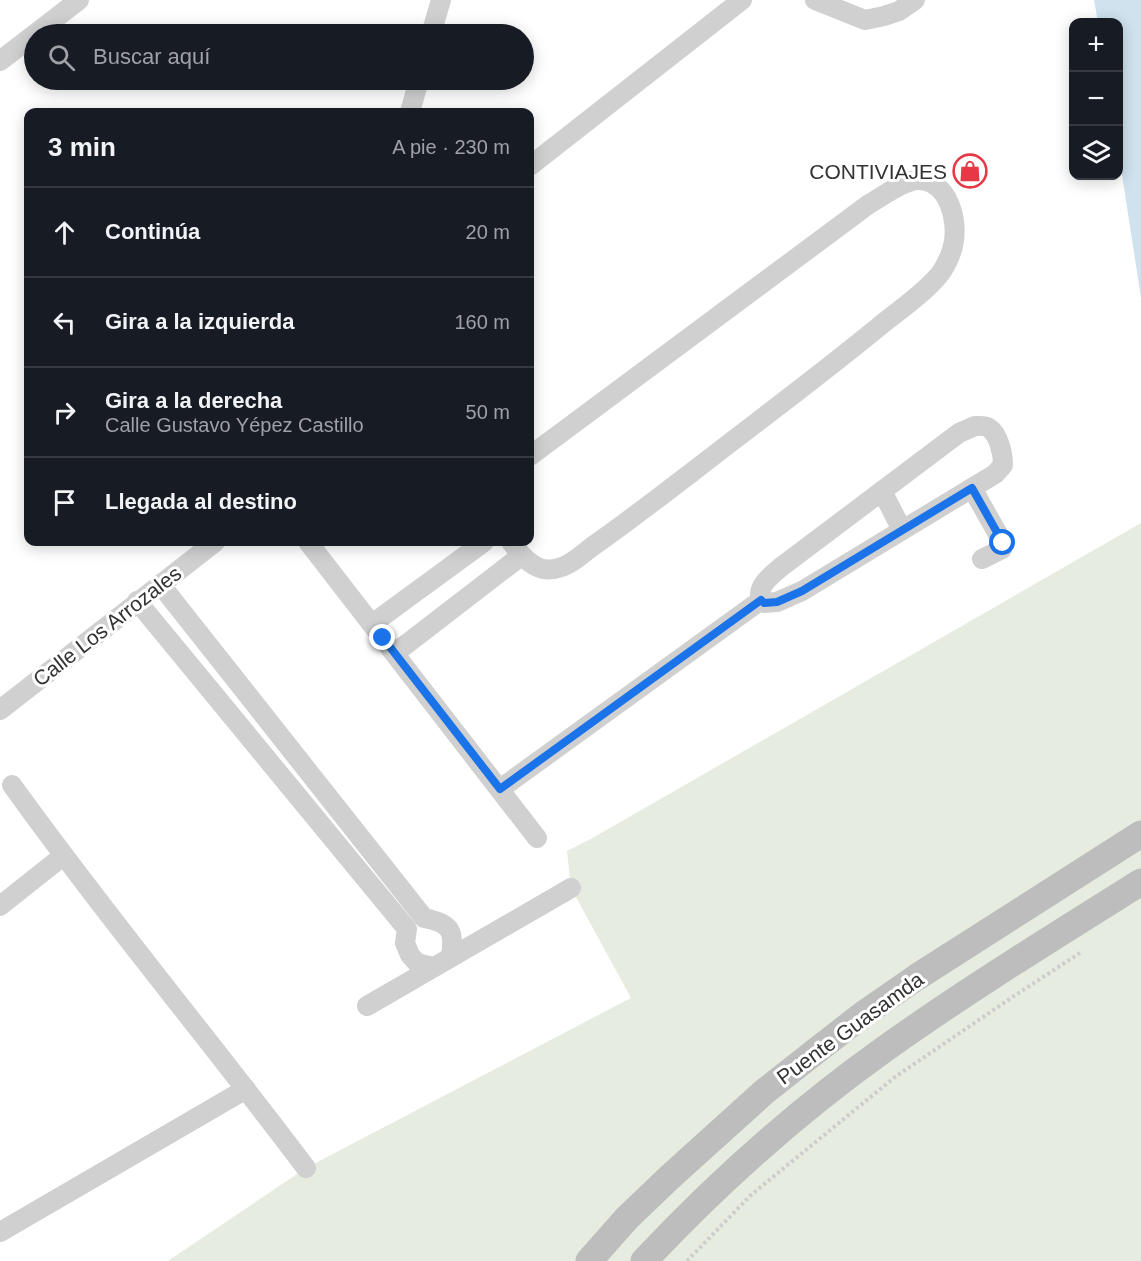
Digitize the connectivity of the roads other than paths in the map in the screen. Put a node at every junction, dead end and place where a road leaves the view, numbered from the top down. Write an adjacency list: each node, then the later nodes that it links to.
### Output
1 (79, 0): 6 (street)
2 (441, 0): 7 (street)
3 (742, 0): 12 (street)
4 (816, 0): 5 (street)
5 (915, 0)
6 (48, 24)
7 (434, 24)
8 (24, 42): 9 (street)
9 (0, 61)
10 (416, 90): 11 (street)
11 (411, 108)
12 (534, 163)
13 (534, 453): 20 (street)
14 (972, 488): 15 (street); 16 (street); 21 (street)
15 (882, 491): 16 (street); 23 (street)
16 (902, 530): 23 (street)
17 (210, 546): 22 (street, Calle Los Arrozales)
18 (311, 546): 25 (street)
19 (479, 546): 25 (street)
20 (516, 549): 26 (street)
21 (982, 559)
22 (160, 584): 24 (street, Calle Los Arrozales); 36 (street)
23 (761, 600): 29 (street)
24 (137, 601): 27 (street, Calle Los Arrozales); 37 (street)
25 (372, 624): 26 (street)
26 (394, 653): 29 (street)
27 (0, 710)
28 (12, 785): 32 (street)
29 (500, 789): 31 (street)
30 (1141, 834): 42 (main road, Puente Guasamda)
31 (537, 838)
32 (63, 856): 35 (street); 39 (street)
33 (1141, 882): 43 (main road, Puente Guasamda)
34 (571, 888): 36 (street)
35 (0, 906)
36 (451, 956): 37 (street)
37 (433, 967): 38 (street)
38 (367, 1006)
39 (246, 1089): 40 (street); 41 (street)
40 (306, 1168)
41 (0, 1232)
42 (589, 1261)
43 (644, 1261)

